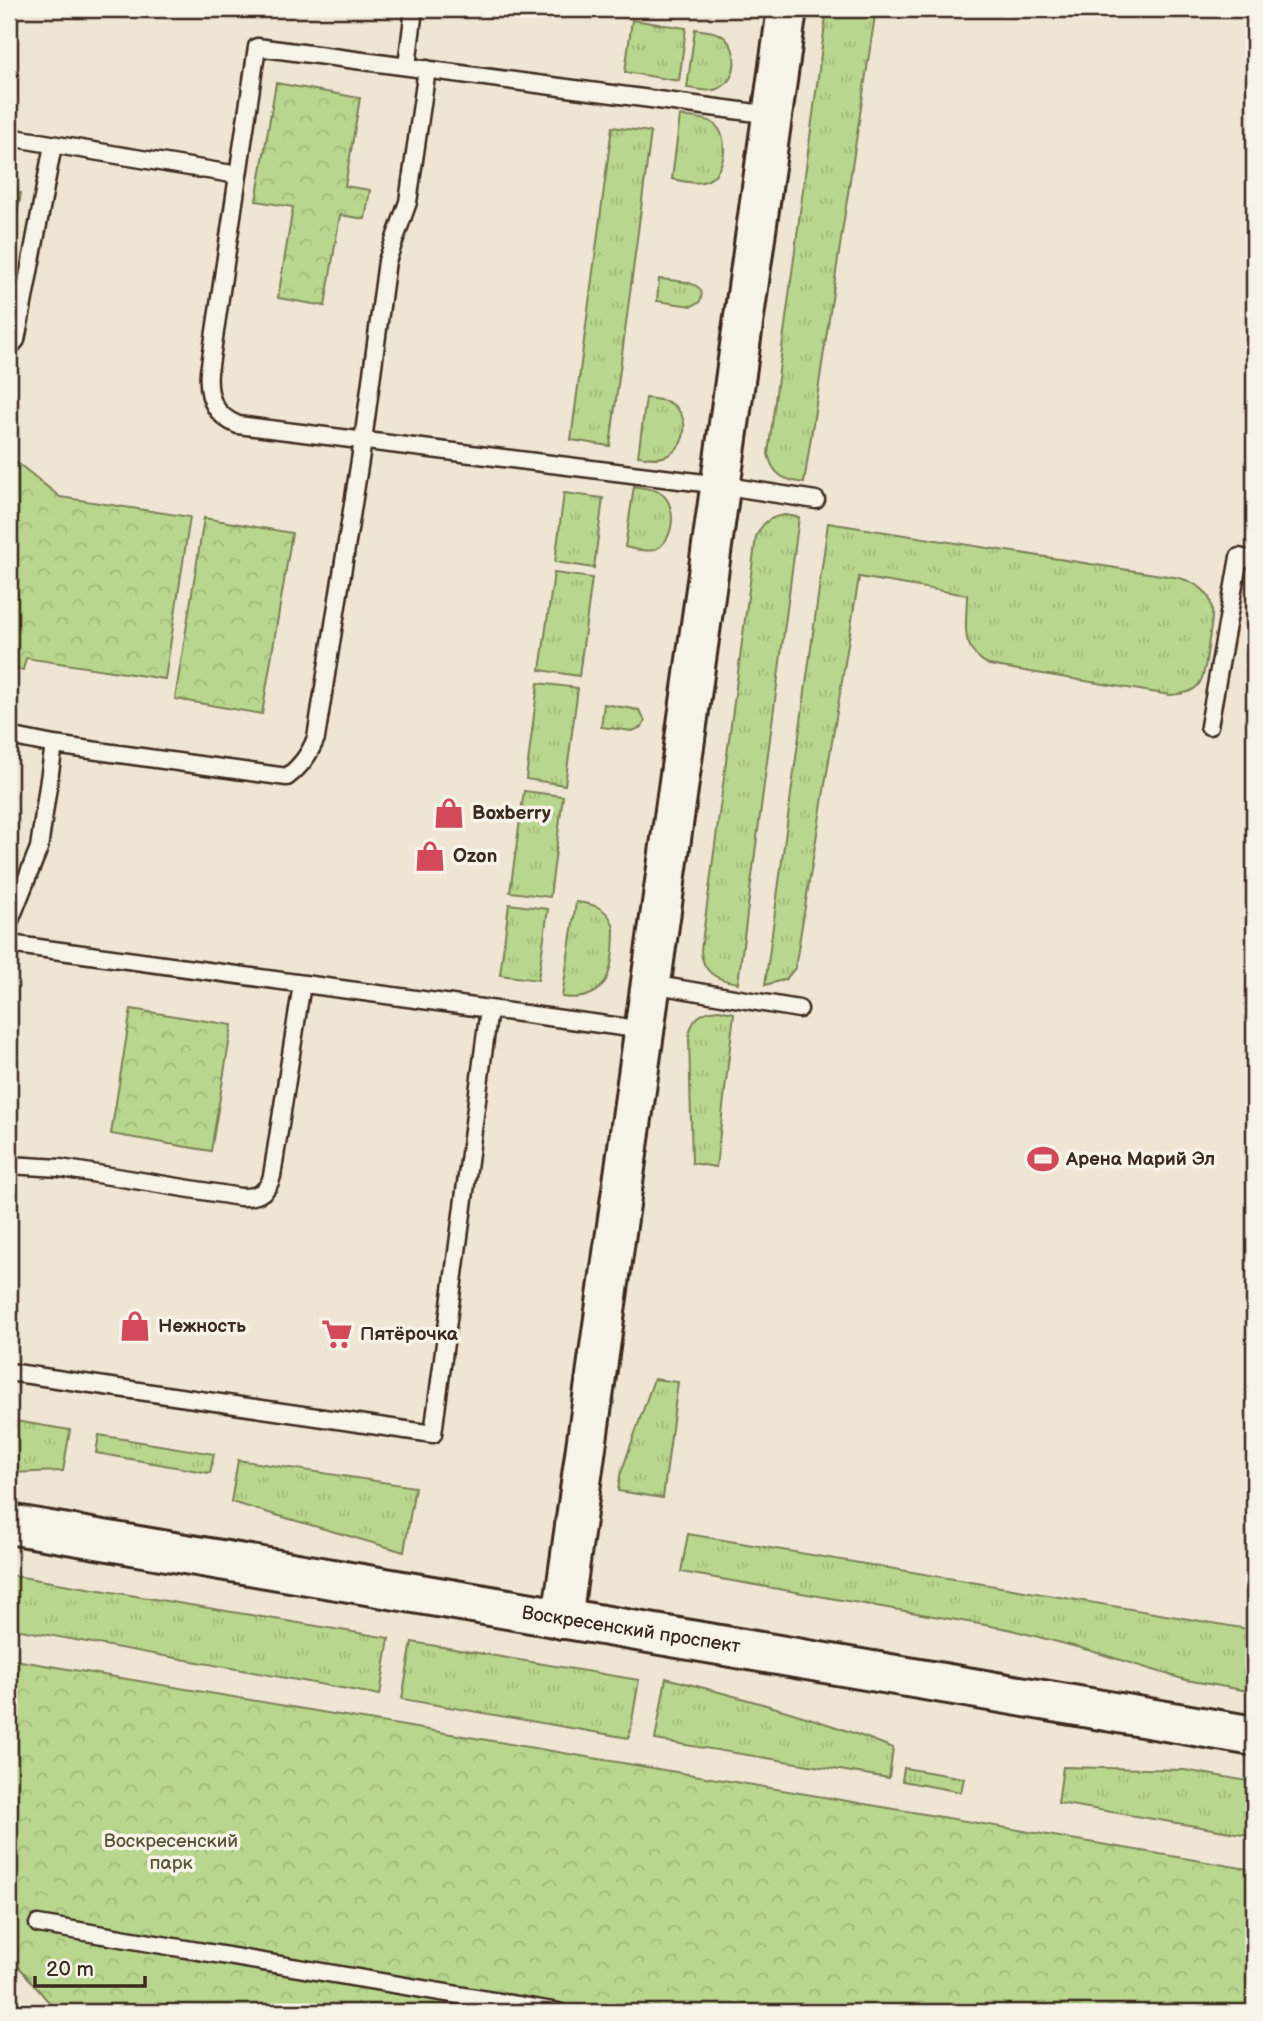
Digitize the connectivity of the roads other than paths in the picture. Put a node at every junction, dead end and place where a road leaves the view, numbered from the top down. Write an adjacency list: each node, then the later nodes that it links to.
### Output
1 (414, 9): 3 (lane)
2 (787, 9): 5 (main road)
3 (407, 66): 4 (lane); 8 (lane)
4 (427, 69): 5 (lane); 10 (lane)
5 (772, 115): 11 (main road)
6 (9, 137): 7 (lane)
7 (53, 145): 8 (lane); 9 (lane)
8 (238, 175): 10 (lane)
9 (9, 348)
10 (363, 442): 11 (lane); 16 (lane)
11 (720, 485): 12 (lane); 21 (main road)
12 (816, 500)
13 (1254, 560): 14 (lane)
14 (1209, 726)
15 (9, 736): 16 (lane)
16 (54, 745): 17 (lane)
17 (15, 887): 18 (lane)
18 (9, 923)
19 (9, 944): 20 (lane)
20 (302, 984): 22 (lane); 25 (lane)
21 (651, 984): 23 (lane); 24 (main road)
22 (489, 1009): 24 (lane); 26 (lane)
23 (799, 1009)
24 (644, 1030): 28 (main road)
25 (9, 1165)
26 (9, 1372)
27 (9, 1524): 28 (main road, Воскресенский проспект)
28 (562, 1619): 29 (main road, Воскресенский проспект)
29 (1254, 1736)
30 (38, 1924): 31 (lane)
31 (559, 2012)

